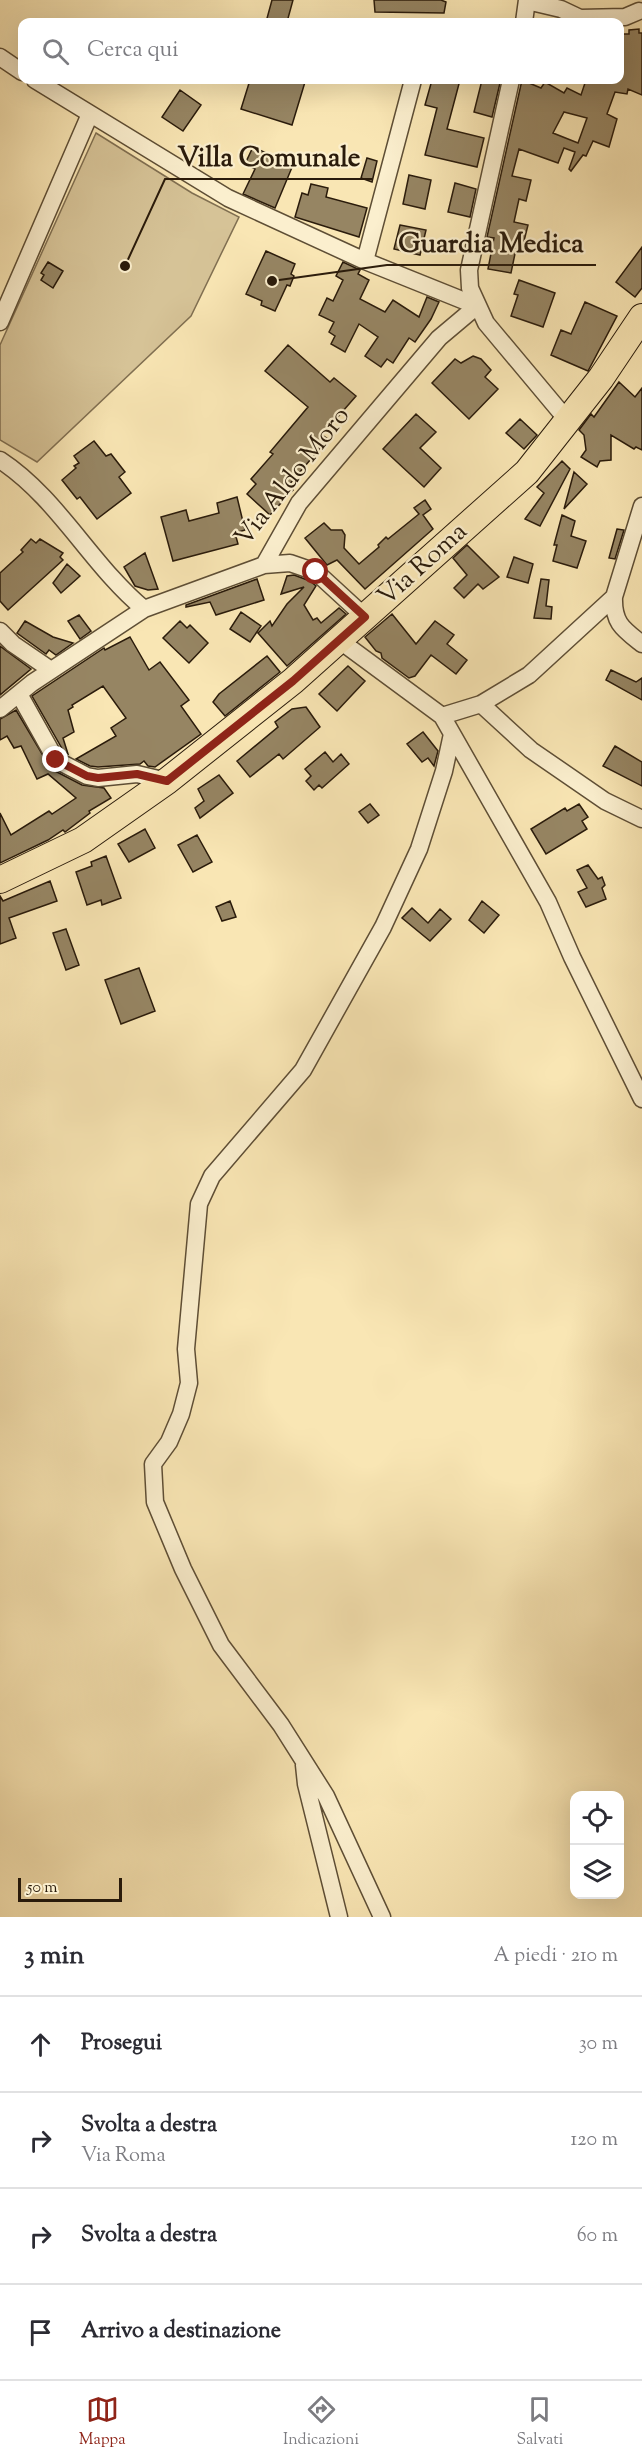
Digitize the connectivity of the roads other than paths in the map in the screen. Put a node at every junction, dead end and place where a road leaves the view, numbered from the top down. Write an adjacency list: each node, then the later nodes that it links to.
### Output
1 (527, 0): 2 (street); 3 (street)
2 (638, 9)
3 (525, 18)
4 (0, 57): 5 (street)
5 (18, 69)
6 (41, 84): 9 (street)
7 (412, 84): 10 (street)
8 (511, 84): 11 (street)
9 (90, 114): 10 (street); 13 (street)
10 (365, 261): 11 (street)
11 (477, 306): 14 (street); 17 (street, Via Aldo Moro)
12 (642, 317): 14 (main road, Via Roma)
13 (0, 322)
14 (568, 421): 20 (main road, Via Roma)
15 (0, 460): 19 (street)
16 (642, 506): 18 (street)
17 (264, 565): 19 (street, Via Aldo Moro); 20 (street)
18 (614, 597): 23 (street); 26 (street)
19 (144, 609): 24 (street, Via Aldo Moro)
20 (365, 617): 22 (main road, Via Roma)
21 (0, 632): 24 (street)
22 (339, 640): 28 (street); 30 (main road, Via Roma)
23 (642, 644)
24 (51, 670): 25 (street, Via Aldo Moro)
25 (19, 694): 27 (street, Via Aldo Moro); 30 (street)
26 (481, 704): 28 (street); 31 (street)
27 (0, 709)
28 (442, 717): 29 (street)
29 (452, 734): 33 (street); 34 (street)
30 (167, 781): 32 (main road, Via Roma)
31 (642, 819)
32 (0, 880)
33 (642, 1099)
34 (304, 1761): 35 (street); 36 (street)
35 (339, 1917)
36 (382, 1917)

